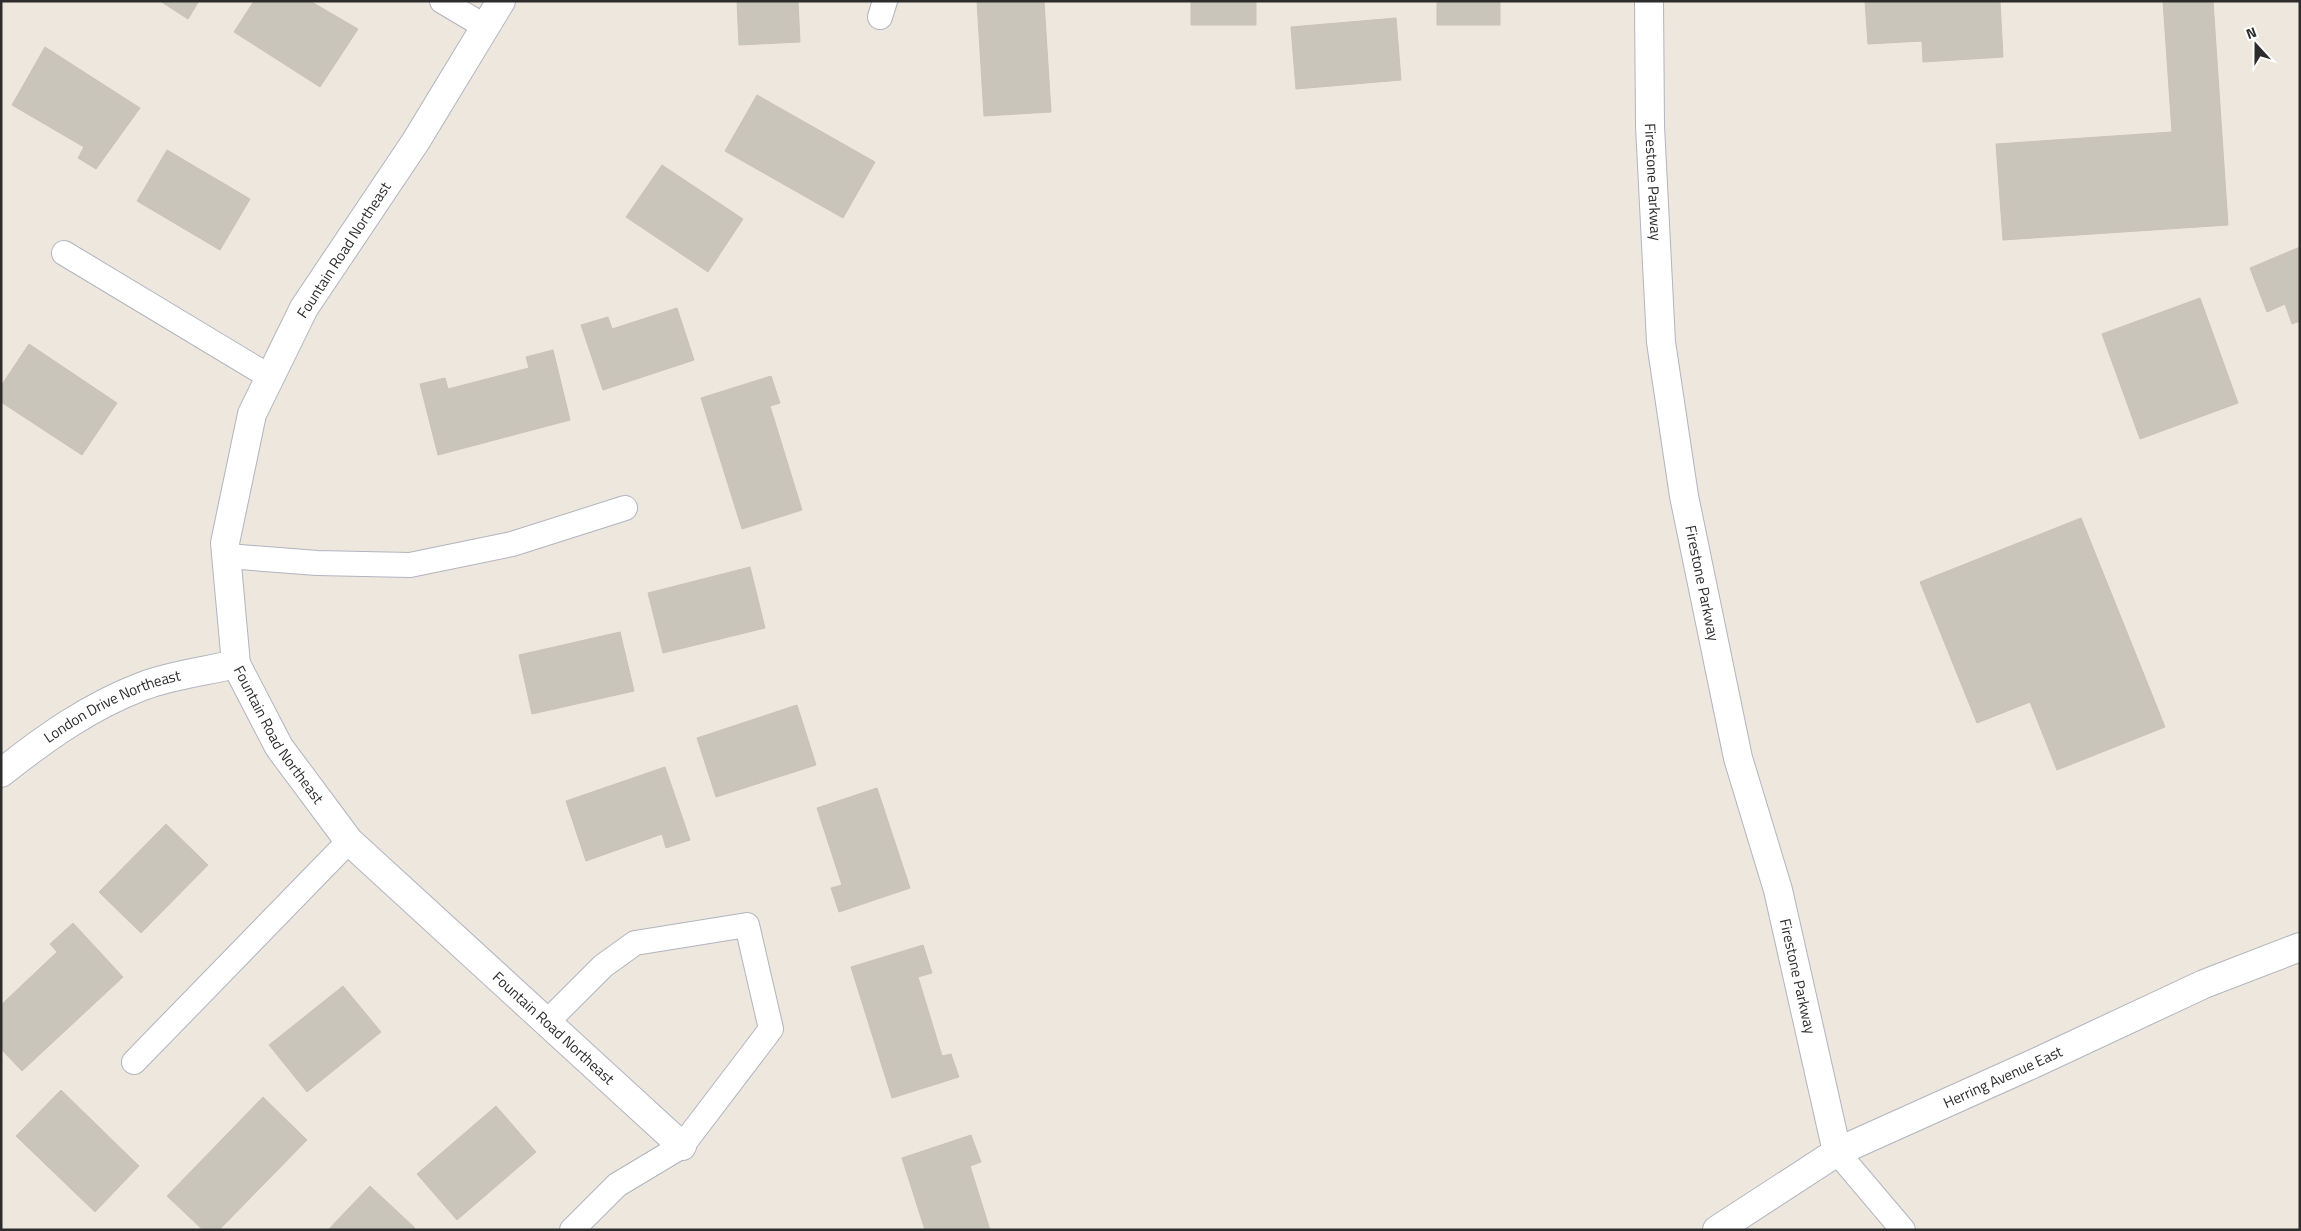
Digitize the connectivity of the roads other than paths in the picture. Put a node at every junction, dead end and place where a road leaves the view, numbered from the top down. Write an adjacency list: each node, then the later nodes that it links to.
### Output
1 (442, 1): 4 (lane)
2 (501, 1): 4 (street, Fountain Road Northeast)
3 (1650, 1): 16 (street, Firestone Parkway)
4 (484, 26): 6 (street, Fountain Road Northeast)
5 (64, 253): 6 (lane)
6 (270, 376): 8 (street, Fountain Road Northeast)
7 (625, 508): 8 (lane)
8 (227, 556): 9 (street, Fountain Road Northeast)
9 (236, 664): 10 (street, London Drive Northeast); 11 (street, Fountain Road Northeast)
10 (1, 773)
11 (349, 841): 13 (street, Fountain Road Northeast); 14 (lane)
12 (2300, 946): 16 (street, Herring Avenue East)
13 (547, 1022): 15 (street, Fountain Road Northeast); 15 (lane)
14 (134, 1062)
15 (682, 1146): 17 (lane)
16 (1837, 1152): 18 (street, Herring Avenue East); 19 (lane)
17 (572, 1230)
18 (1717, 1230)
19 (1903, 1230)

